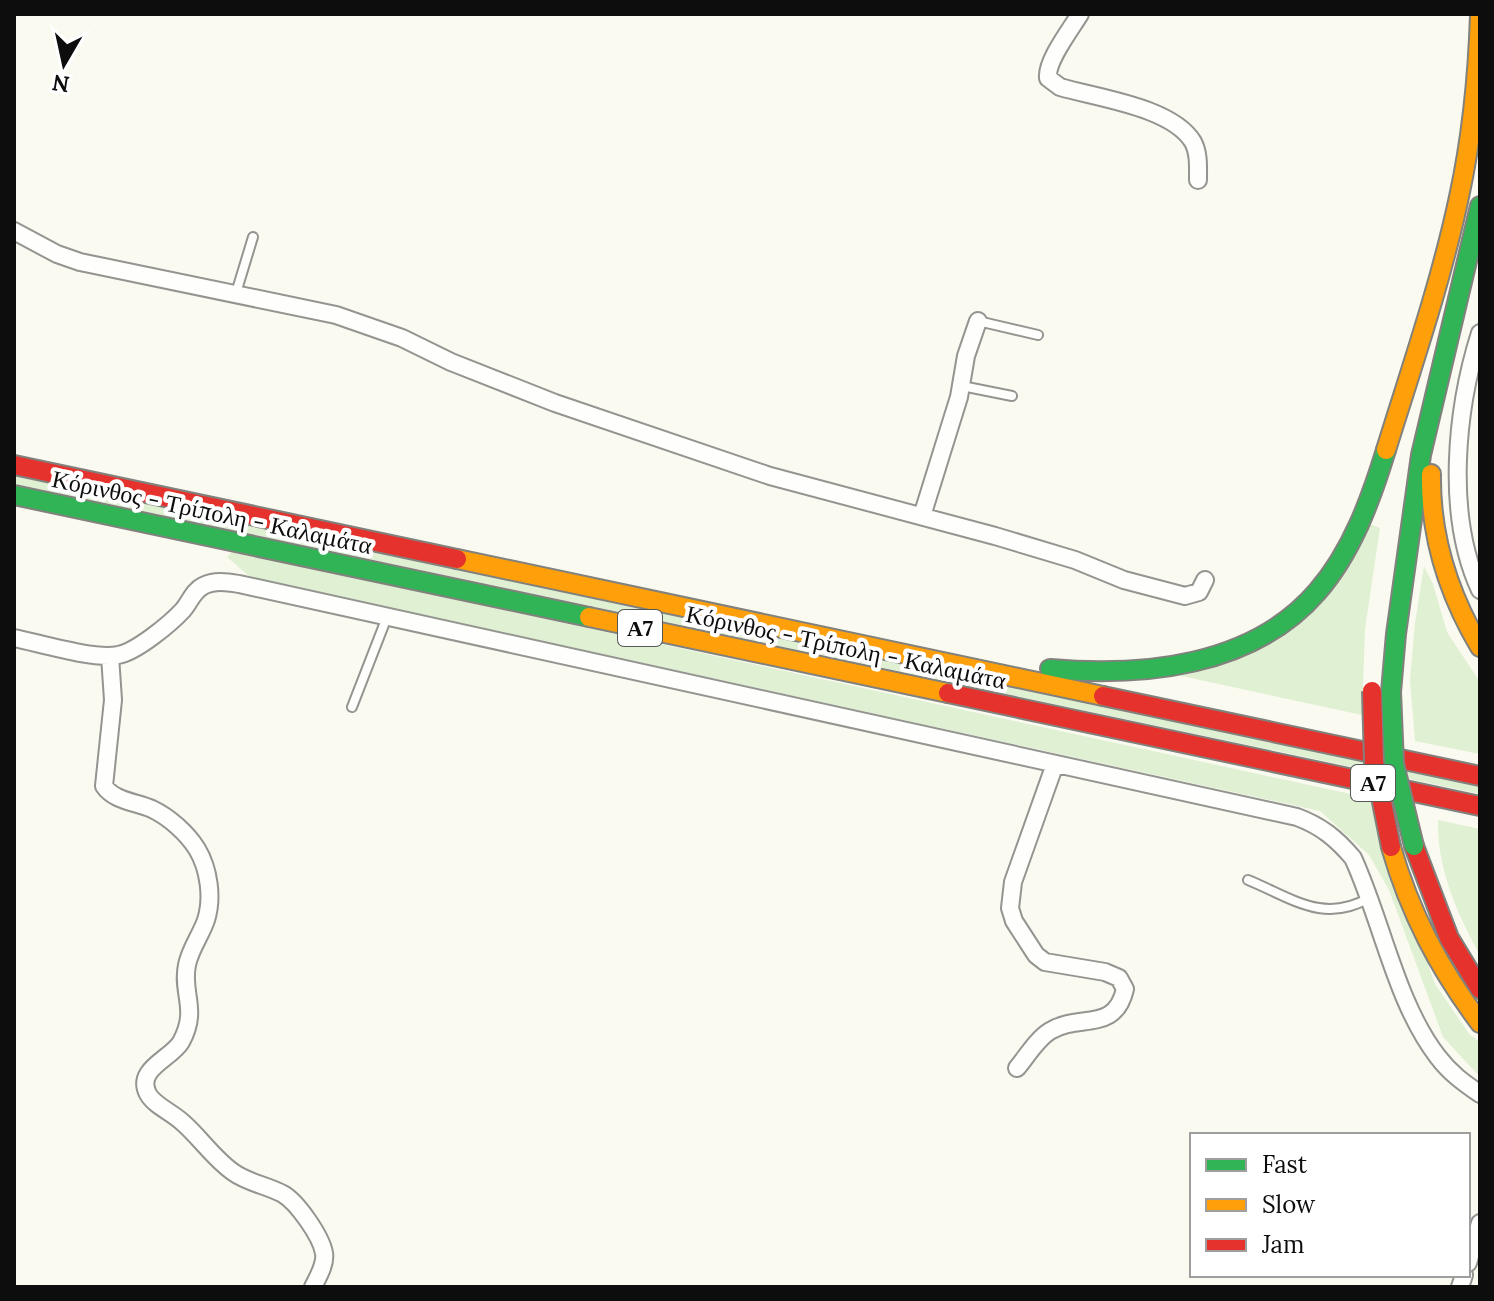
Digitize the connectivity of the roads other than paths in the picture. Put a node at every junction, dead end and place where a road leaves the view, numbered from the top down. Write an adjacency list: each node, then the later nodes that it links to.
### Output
1 (1080, 14): 4 (street)
2 (1480, 15): 3 (highway)
3 (1480, 35): 9 (highway)
4 (1198, 180)
5 (1480, 206): 13 (highway)
6 (14, 231): 8 (street)
7 (253, 237): 8 (lane)
8 (236, 293): 18 (street)
9 (1434, 293): 24 (highway); 26 (highway)
10 (978, 321): 12 (lane); 14 (street)
11 (1480, 333): 20 (street)
12 (1038, 335)
13 (1448, 337): 23 (highway); 26 (highway)
14 (961, 386): 15 (lane); 18 (street)
15 (1012, 396)
16 (14, 465): 24 (highway, Κόρινθος - Τρίπολη - Καλαμάτα / Α7)
17 (14, 495): 30 (highway, Κόρινθος - Τρίπολη - Καλαμάτα / Α7)
18 (922, 516): 19 (street)
19 (1205, 580)
20 (1480, 590)
21 (387, 617): 25 (street); 27 (lane); 28 (street)
22 (14, 638): 25 (street)
23 (1480, 647)
24 (898, 652): 29 (highway, Κόρινθος - Τρίπολη - Καλαμάτα / Α7)
25 (110, 656): 39 (street)
26 (1378, 680): 33 (highway, bridge); 34 (highway, bridge)
27 (352, 707)
28 (1055, 764): 32 (street); 35 (street)
29 (1480, 776)
30 (1480, 806)
31 (1248, 880): 32 (lane)
32 (1369, 898): 36 (street)
33 (1480, 989)
34 (1480, 1023)
35 (1017, 1068)
36 (1480, 1094)
37 (1480, 1223): 38 (street)
38 (1470, 1256)
39 (313, 1287)

